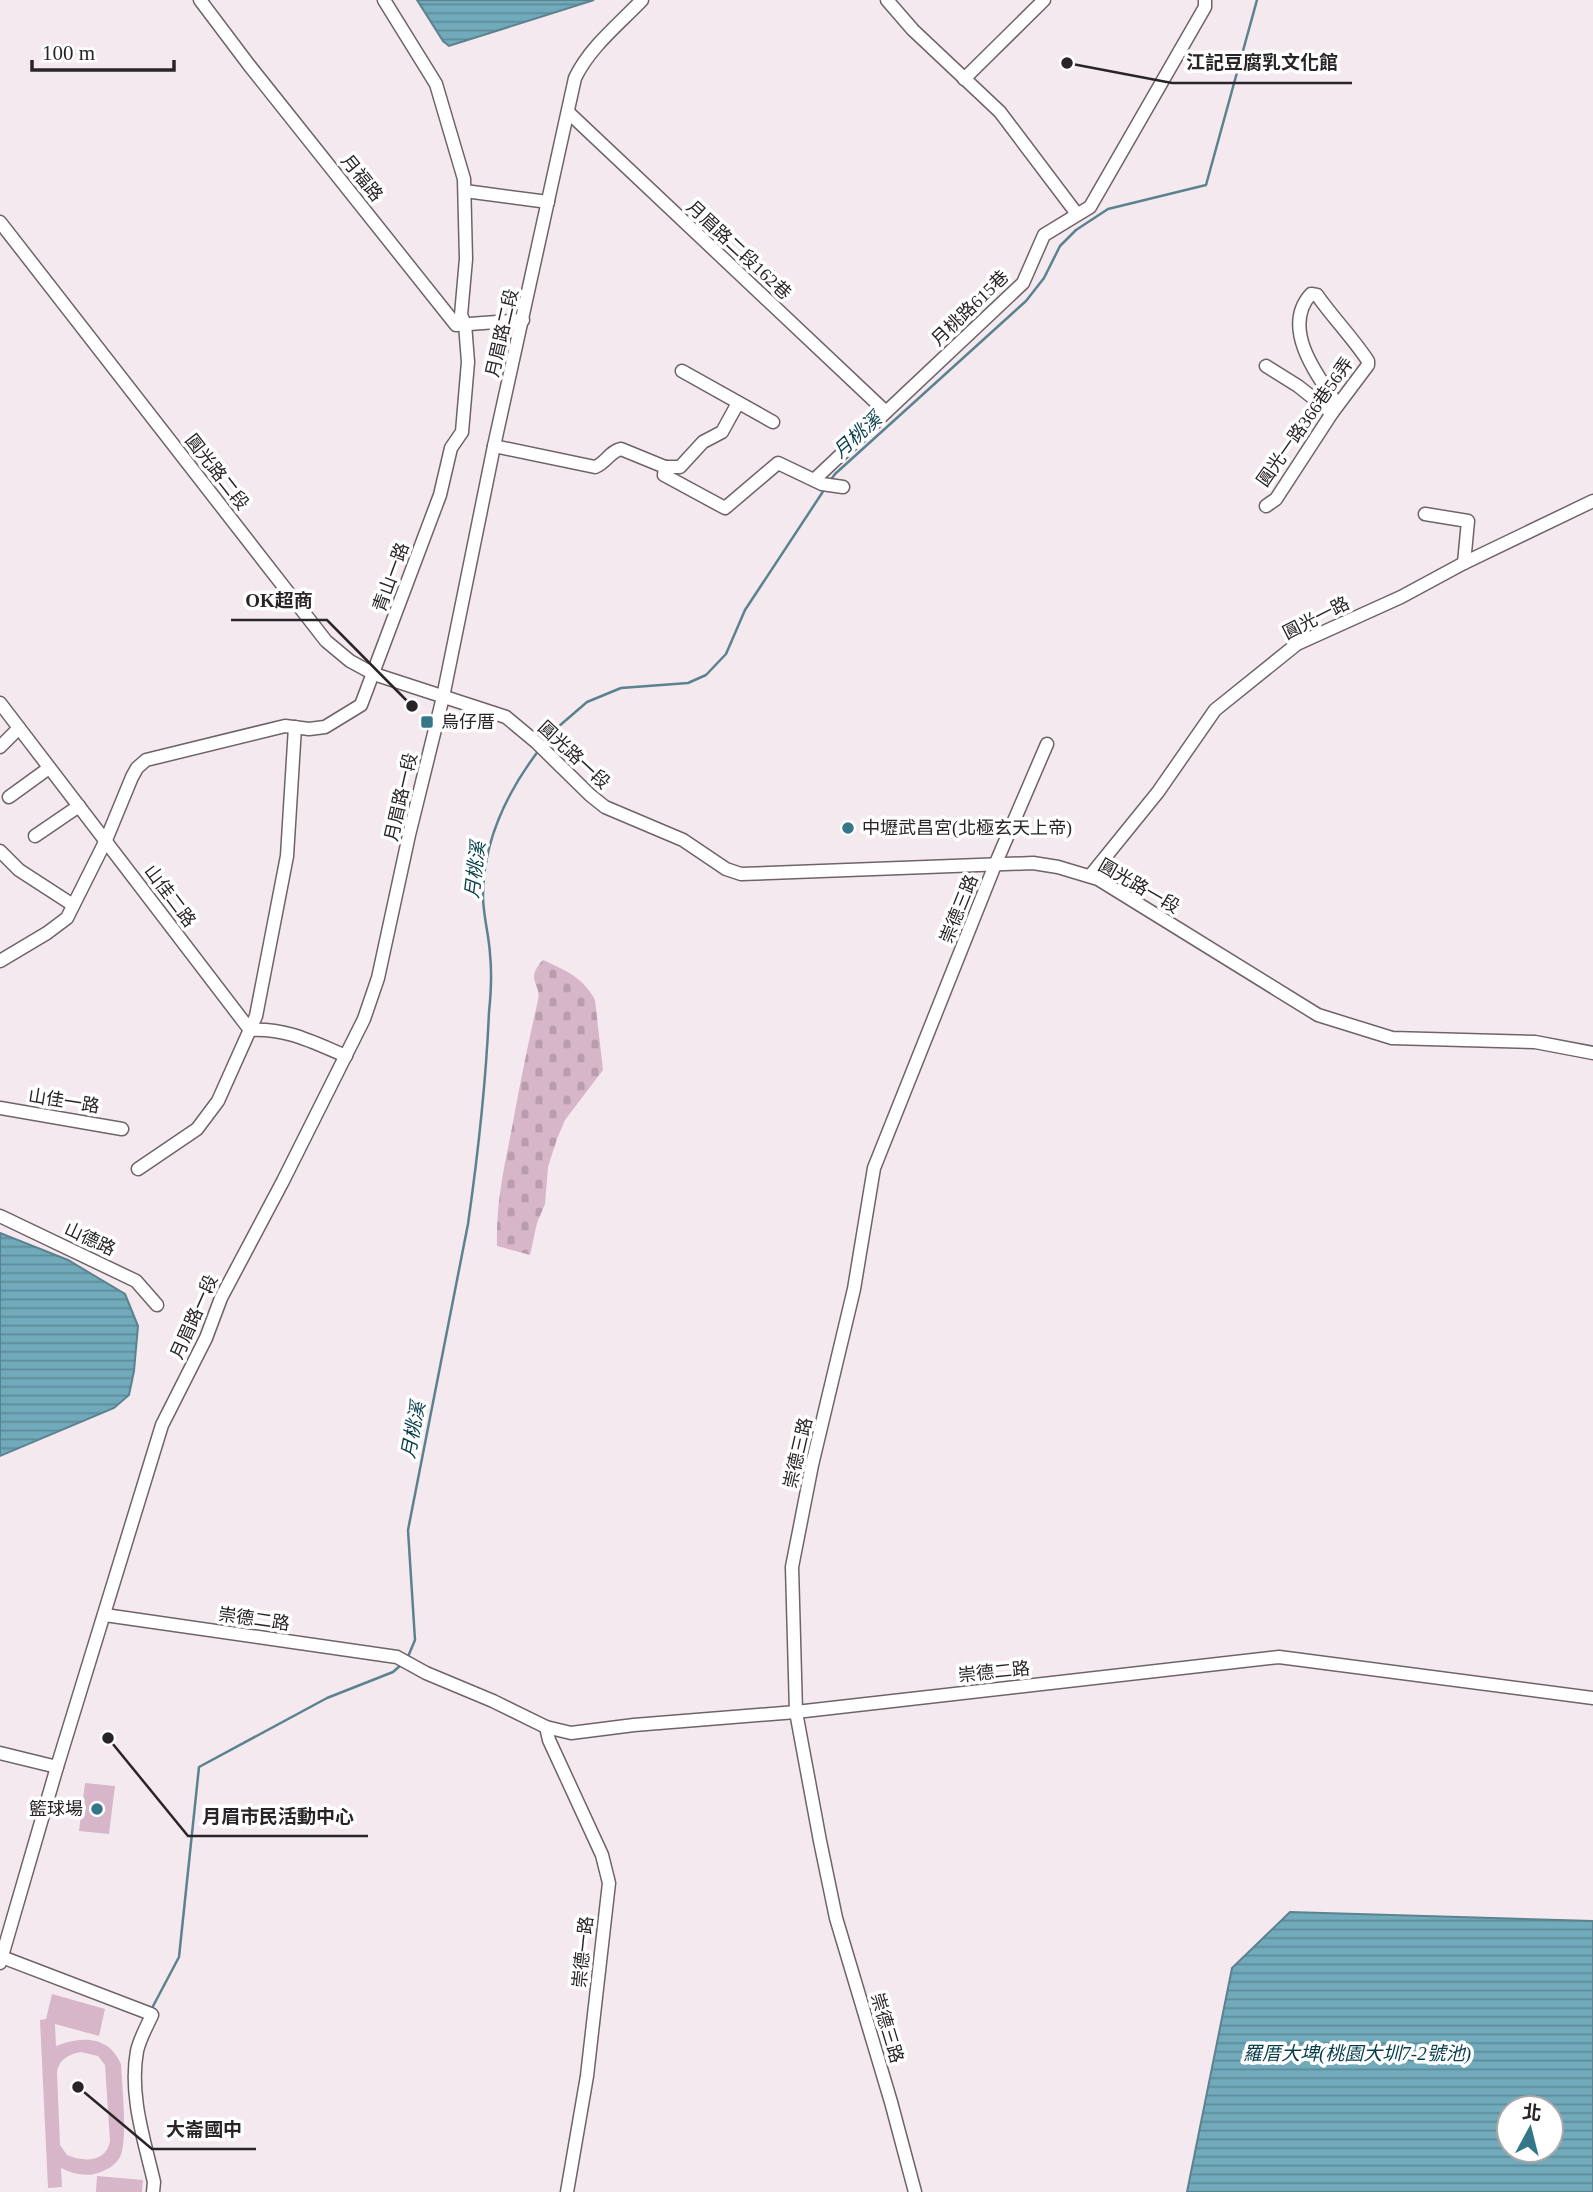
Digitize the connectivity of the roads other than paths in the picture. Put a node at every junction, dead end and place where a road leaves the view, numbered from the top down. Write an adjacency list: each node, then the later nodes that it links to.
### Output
1 (200, 0): 14 (street, 月福路)
2 (384, 0): 9 (street, 青山一路)
3 (642, 0): 8 (street, 月眉路二段)
4 (887, 0): 7 (street)
5 (1044, 0): 7 (street)
6 (1205, 0): 11 (street, 月桃路615巷)
7 (964, 79): 11 (street)
8 (568, 112): 10 (street, 月眉路二段); 19 (street, 月眉路二段162巷)
9 (465, 191): 10 (street); 14 (street, 青山一路)
10 (548, 202): 13 (street, 月眉路二段)
11 (1077, 214): 19 (street, 月桃路615巷)
12 (0, 222): 29 (street, 圓光路二段)
13 (523, 320): 14 (street); 21 (street, 月眉路二段)
14 (465, 324): 29 (street, 青山一路)
15 (1266, 366): 18 (street)
16 (681, 371): 17 (street)
17 (738, 403): 20 (street); 22 (street)
18 (1335, 409): 18 (street, 圓光一路366巷56弄); 26 (street, 圓光一路366巷56弄)
19 (886, 412): 23 (street, 月桃路615巷)
20 (773, 422)
21 (494, 446): 22 (street); 30 (street, 月眉路二段)
22 (665, 467): 23 (street)
23 (819, 481): 24 (street)
24 (843, 487)
25 (1593, 501): 28 (street, 圓光一路)
26 (1266, 506)
27 (1425, 514): 28 (street)
28 (1464, 563): 43 (street, 圓光一路)
29 (374, 674): 30 (street, 圓光路二段); 32 (street, 青山一路)
30 (443, 697): 42 (street, 圓光路一段); 48 (street, 月眉路一段)
31 (0, 703): 33 (street, 山佳二路)
32 (295, 727): 40 (street, 青山一路); 46 (street)
33 (19, 728): 35 (street); 36 (street, 山佳二路)
34 (1047, 744): 42 (street, 崇德三路)
35 (0, 747)
36 (49, 768): 37 (street); 38 (street, 山佳二路)
37 (9, 797)
38 (79, 806): 39 (street); 40 (street, 山佳二路)
39 (35, 836)
40 (106, 840): 44 (street, 青山一路); 46 (street, 山佳二路)
41 (0, 851): 44 (street)
42 (995, 865): 43 (street, 圓光路一段); 56 (street, 崇德三路)
43 (1090, 876): 47 (street, 圓光路一段)
44 (73, 905): 45 (street, 青山一路)
45 (0, 961)
46 (250, 1030): 48 (street); 51 (street)
47 (1593, 1053)
48 (346, 1056): 54 (street, 月眉路一段)
49 (1, 1112): 50 (street, 山佳一路)
50 (122, 1129)
51 (138, 1169)
52 (0, 1216): 53 (street, 山德路)
53 (157, 1306)
54 (105, 1615): 57 (street, 崇德二路); 59 (street, 月眉路一段)
55 (1593, 1698): 56 (street, 崇德二路)
56 (796, 1712): 57 (street, 崇德二路); 63 (street, 崇德三路)
57 (546, 1727): 62 (street, 崇德一路)
58 (0, 1753): 59 (street)
59 (57, 1767): 60 (street, 月眉路一段)
60 (1, 1960): 61 (street)
61 (153, 2192)
62 (568, 2192)
63 (915, 2192)

